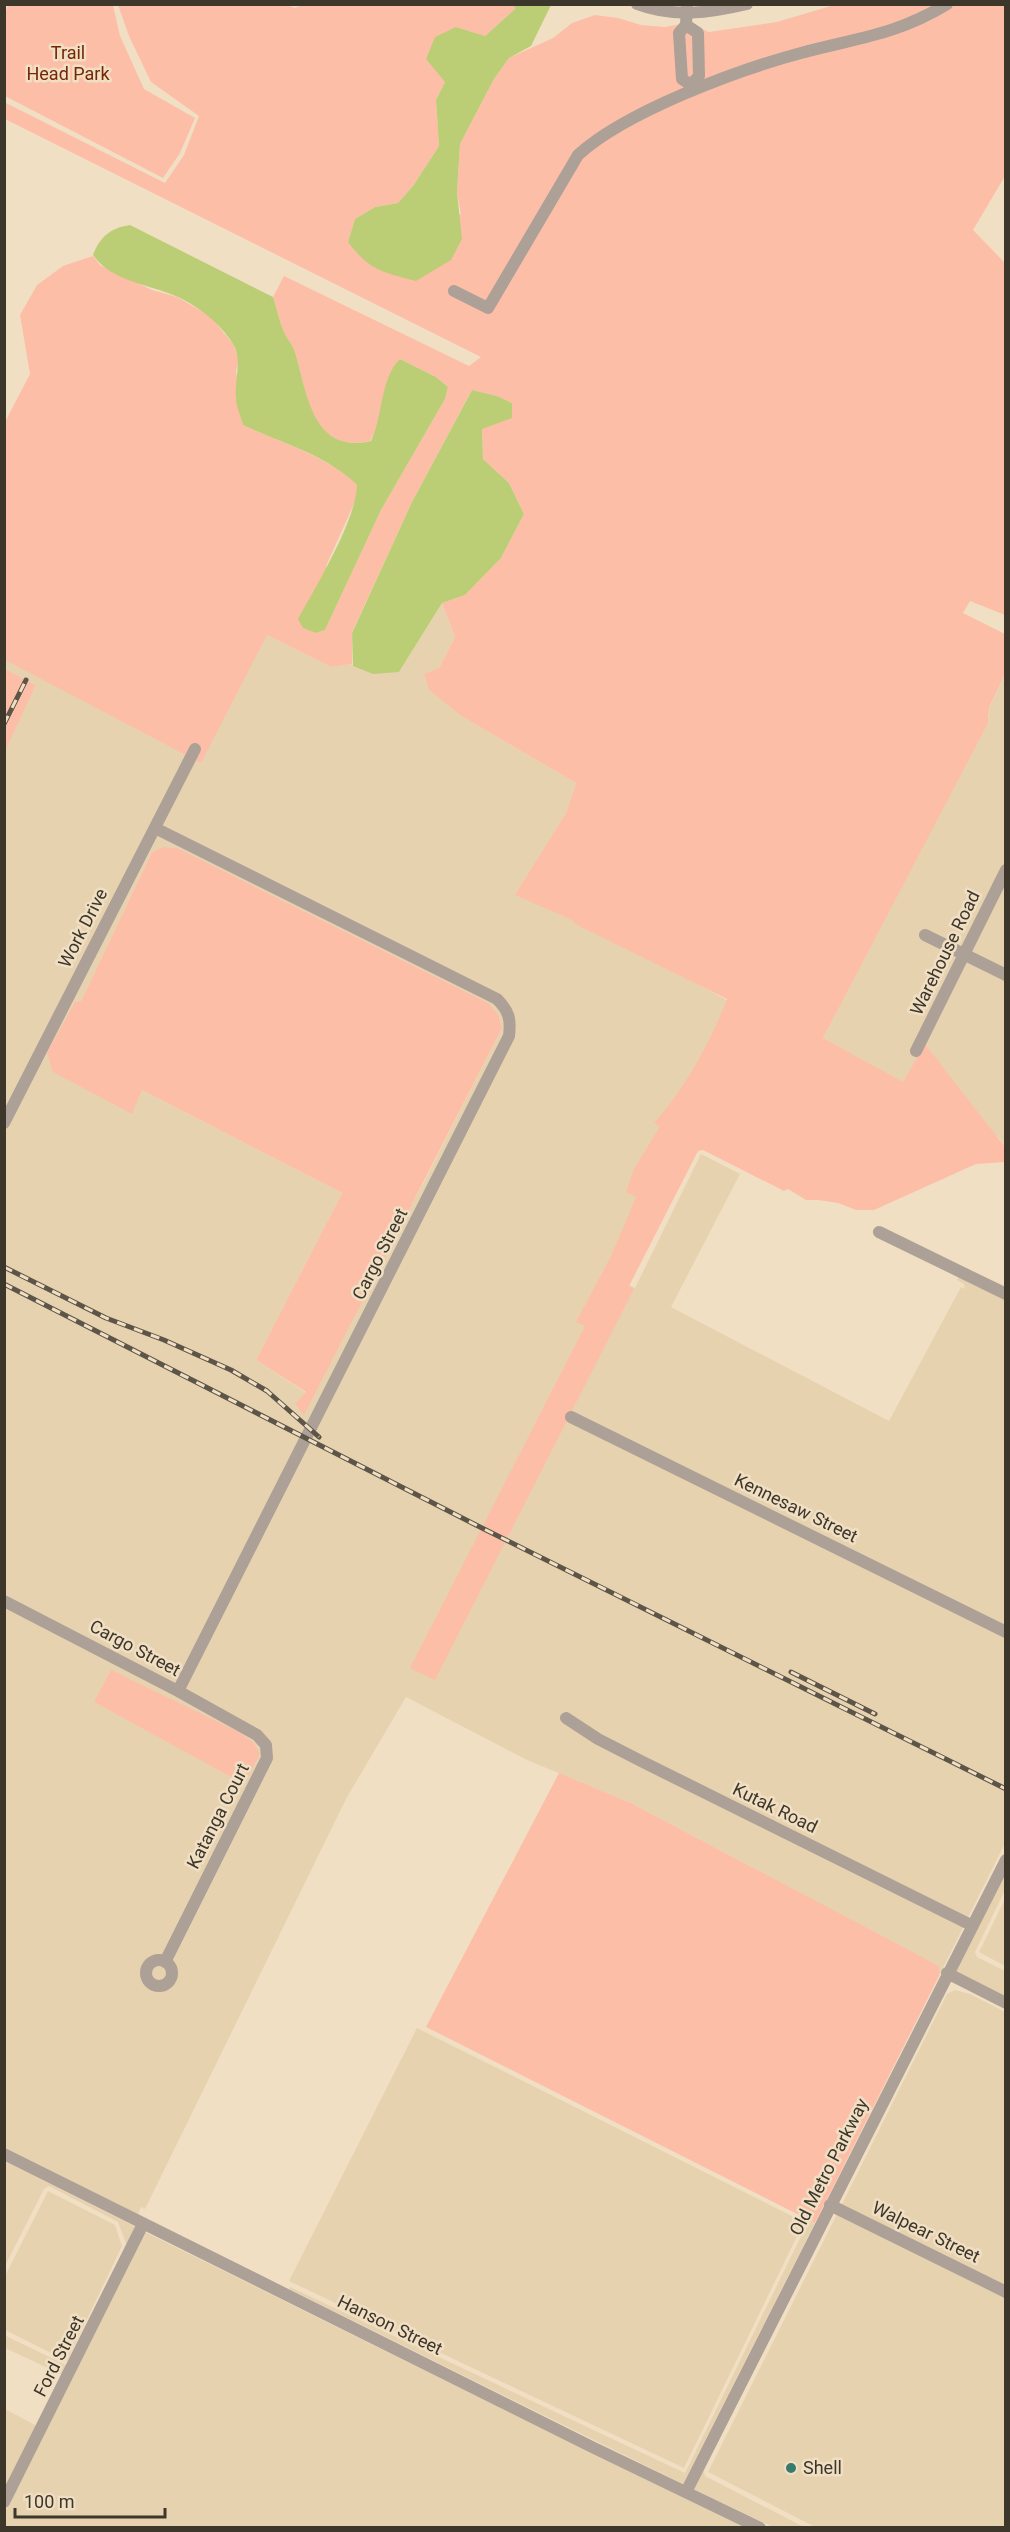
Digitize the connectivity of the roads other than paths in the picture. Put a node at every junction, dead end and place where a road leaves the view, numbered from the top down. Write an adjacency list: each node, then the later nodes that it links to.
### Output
1 (637, 4): 4 (street)
2 (747, 4): 4 (street)
3 (947, 4): 7 (street)
4 (686, 14): 5 (street); 6 (street)
5 (699, 68): 6 (street); 7 (street)
6 (681, 69): 7 (street)
7 (692, 88): 8 (street)
8 (454, 291)
9 (195, 749): 10 (street, Work Drive)
10 (155, 828): 16 (street, Work Drive); 22 (street, Cargo Street)
11 (1005, 870): 13 (street, Warehouse Road)
12 (925, 935): 13 (street)
13 (964, 954): 14 (street); 15 (street, Warehouse Road)
14 (1005, 975)
15 (916, 1051)
16 (4, 1123)
17 (879, 1232): 18 (street)
18 (1005, 1294)
19 (571, 1417): 21 (street, Kennesaw Street)
20 (4, 1601): 22 (street, Cargo Street)
21 (1005, 1632)
22 (178, 1691): 26 (street, Katanga Court)
23 (566, 1718): 25 (street, Kutak Road)
24 (1005, 1860): 25 (street, Old Metro Parkway)
25 (971, 1925): 27 (street, Old Metro Parkway)
26 (165, 1962)
27 (947, 1974): 28 (street); 30 (street, Old Metro Parkway)
28 (1005, 2003)
29 (4, 2154): 31 (street, Hanson Street)
30 (830, 2205): 32 (street, Walpear Street); 33 (street, Old Metro Parkway)
31 (143, 2224): 33 (street, Hanson Street); 34 (street, Ford Street)
32 (1005, 2292)
33 (686, 2492): 35 (street, Hanson Street)
34 (4, 2502)
35 (760, 2528)

